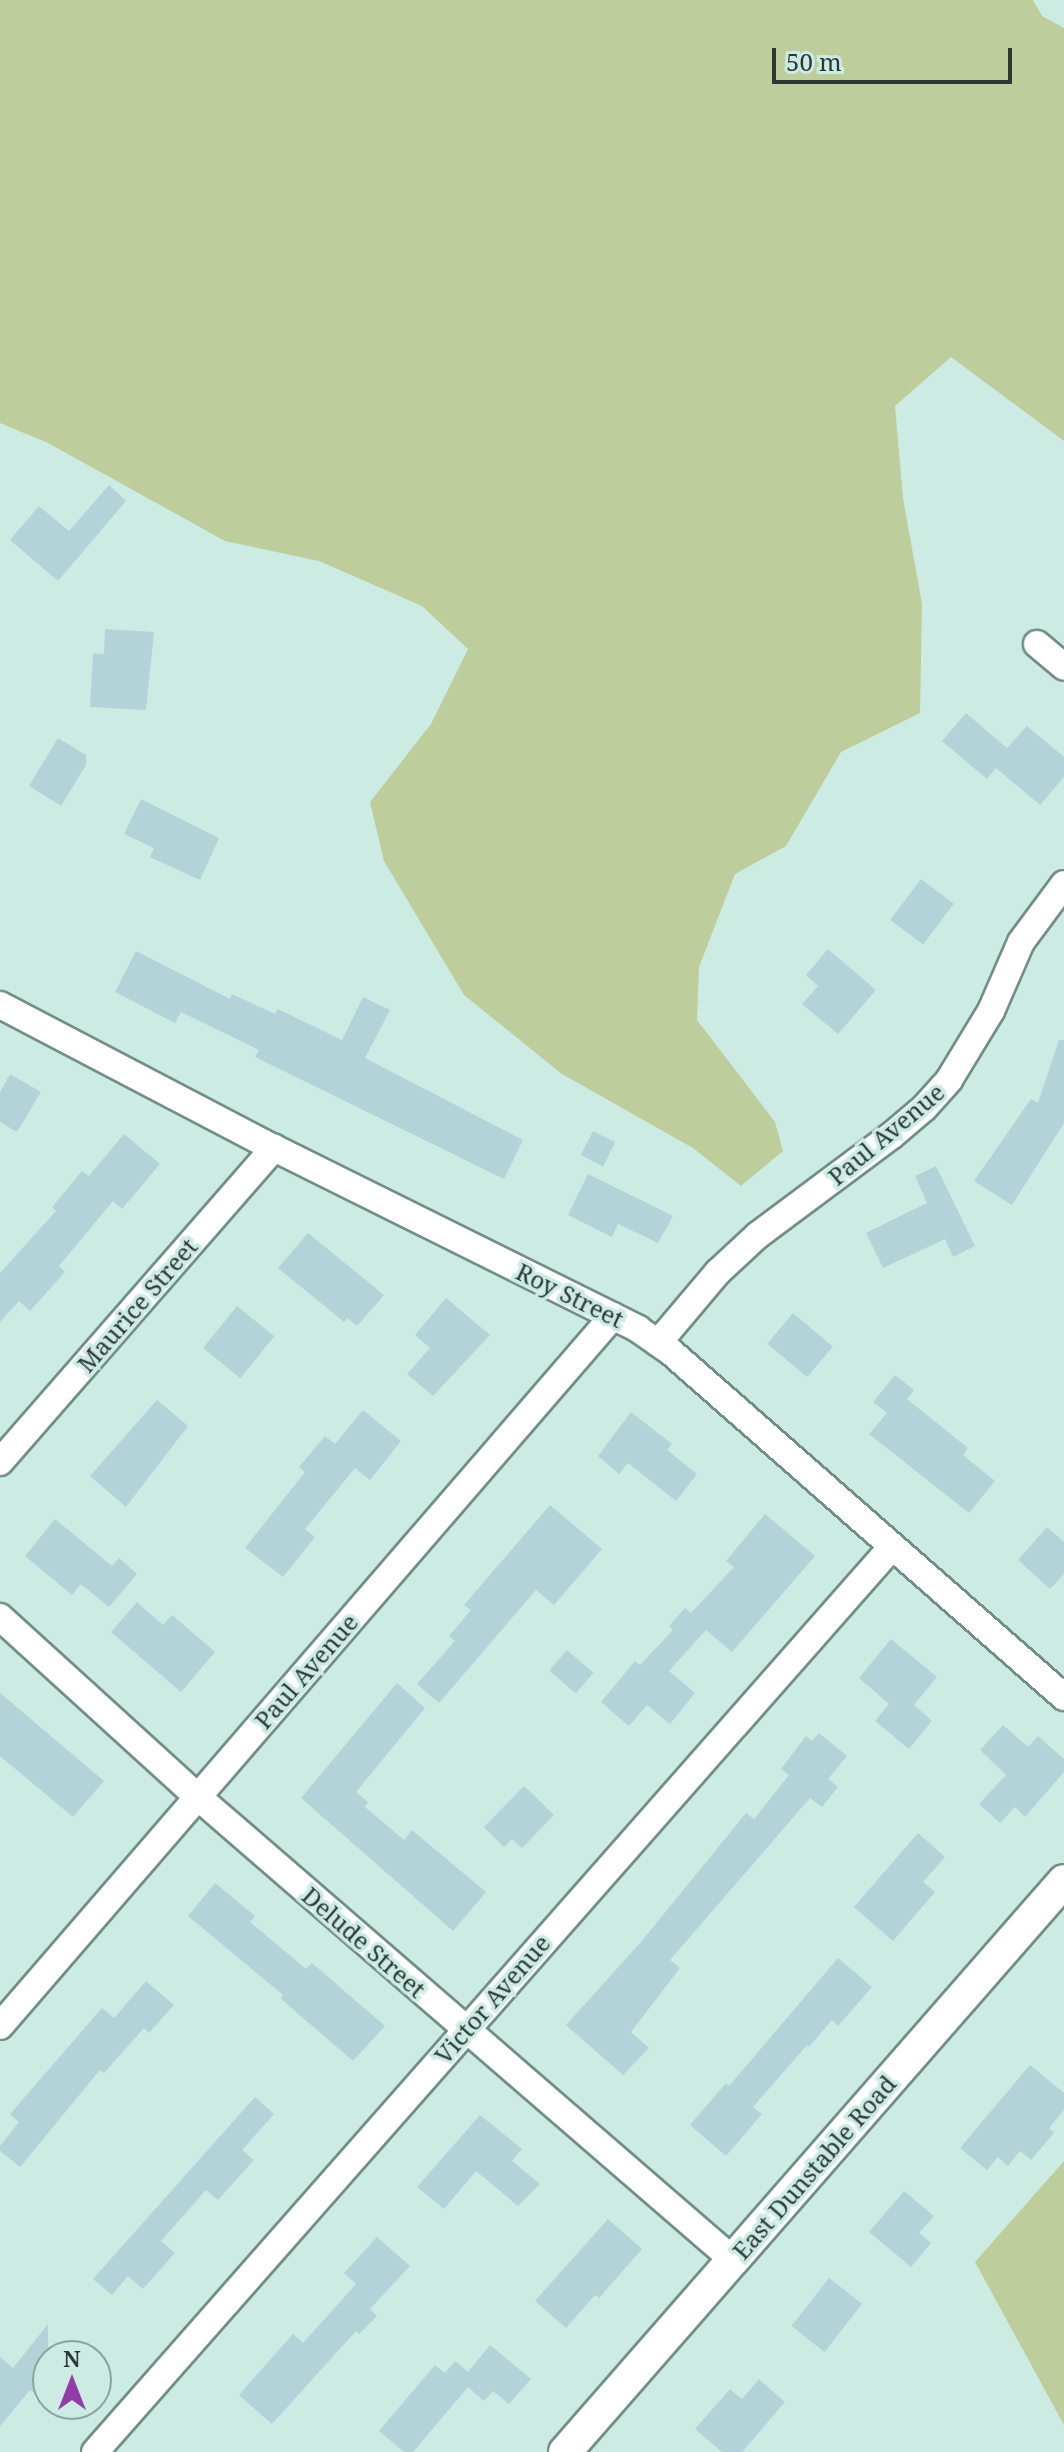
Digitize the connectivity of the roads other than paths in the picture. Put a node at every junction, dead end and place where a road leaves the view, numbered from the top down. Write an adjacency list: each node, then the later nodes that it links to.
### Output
1 (1037, 644): 2 (street)
2 (1064, 667)
3 (1064, 884): 7 (street, Paul Avenue)
4 (0, 1005): 5 (street, Roy Street)
5 (274, 1148): 6 (street, Roy Street); 8 (street, Maurice Street)
6 (613, 1316): 7 (street, Roy Street); 12 (street, Paul Avenue)
7 (658, 1343): 9 (street, Roy Street)
8 (0, 1462)
9 (891, 1548): 11 (street, Roy Street); 15 (street, Victor Avenue)
10 (0, 1617): 12 (street, Delude Street)
11 (1064, 1697)
12 (198, 1797): 14 (street, Paul Avenue); 15 (street, Delude Street)
13 (1064, 1881): 16 (street, East Dunstable Road)
14 (0, 2026)
15 (465, 2030): 16 (street, Delude Street); 17 (street, Victor Avenue)
16 (733, 2260): 18 (street, East Dunstable Road)
17 (95, 2452)
18 (565, 2452)

